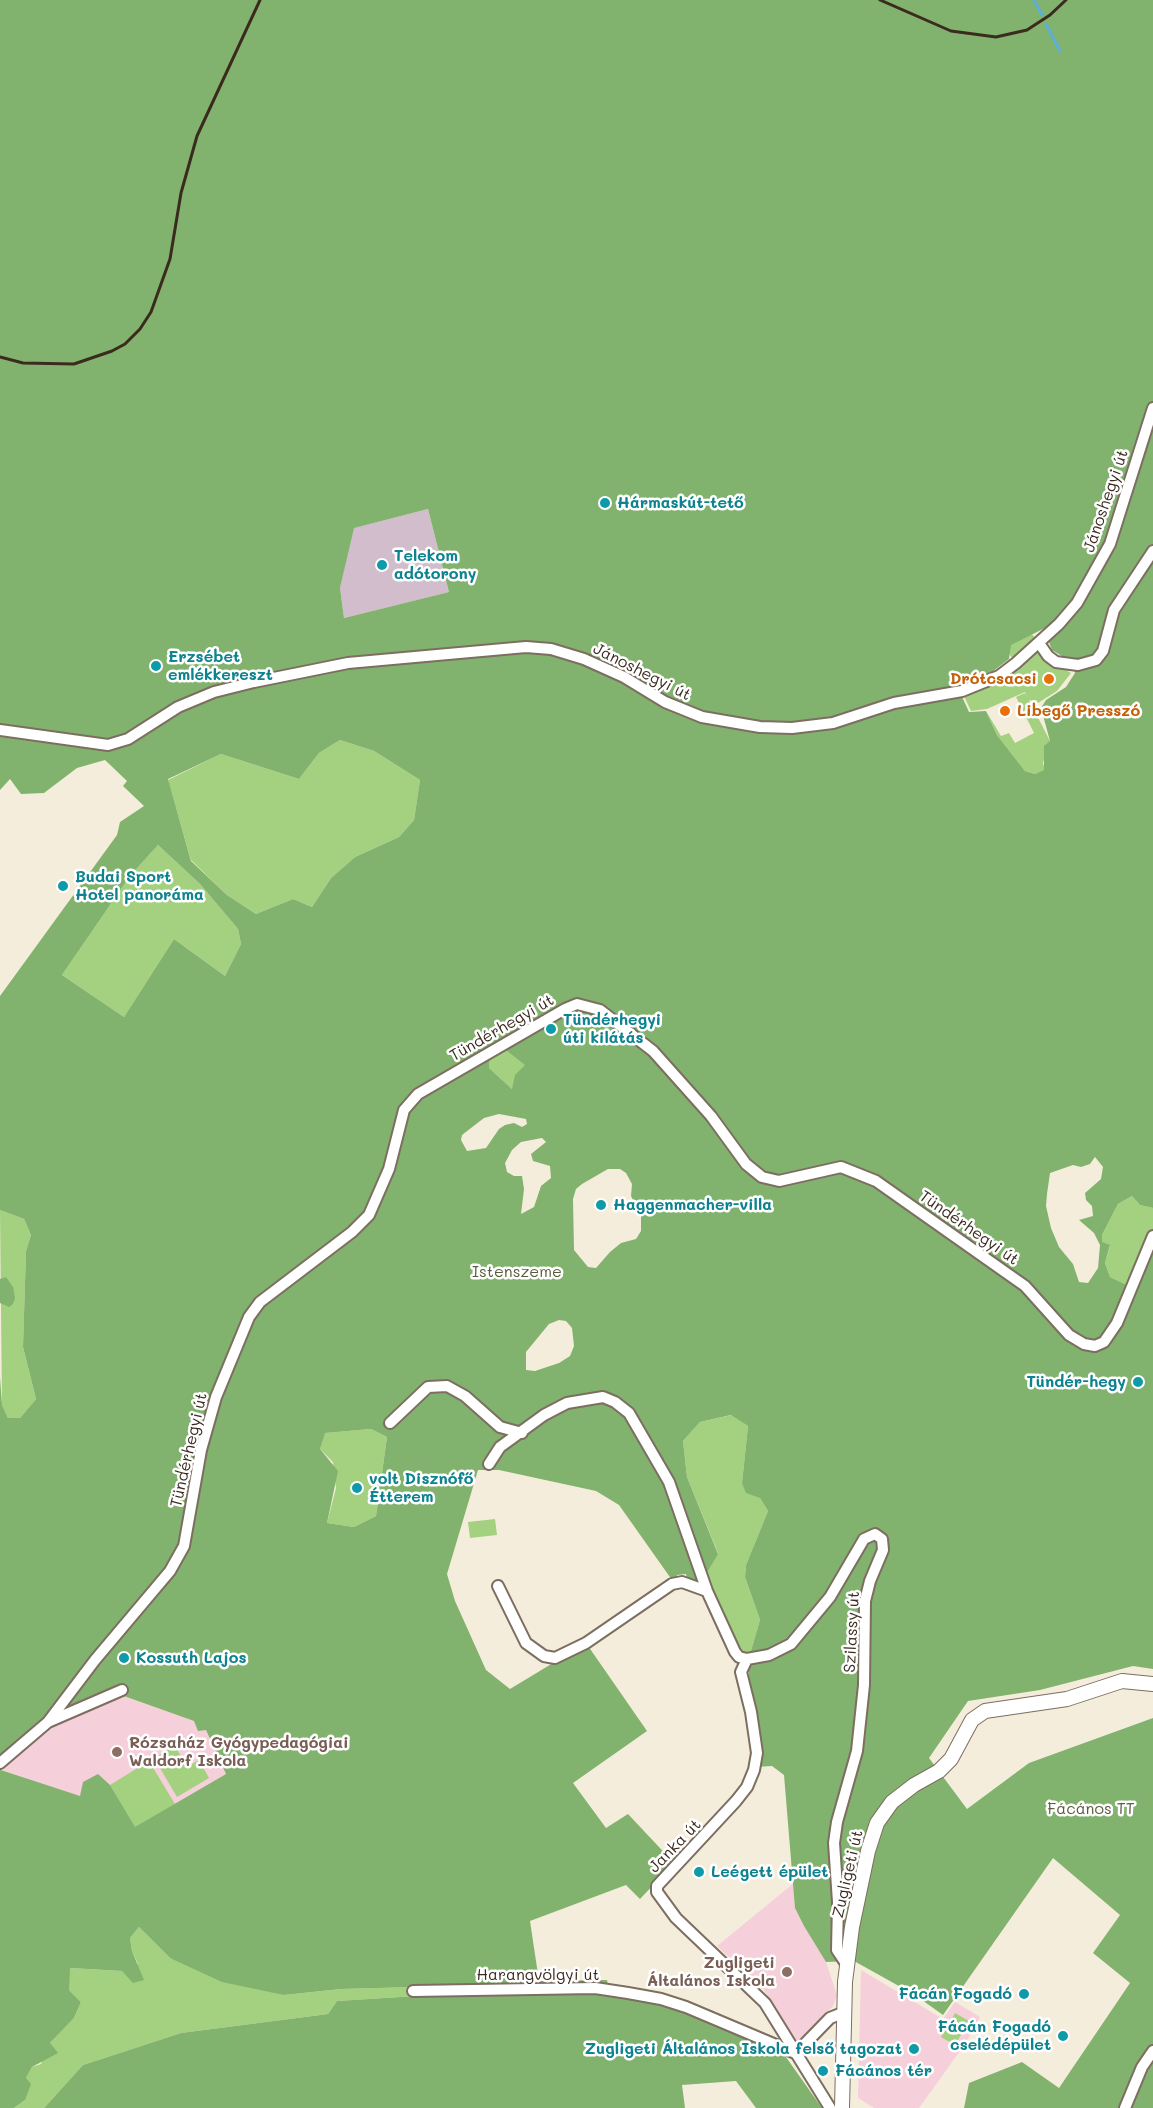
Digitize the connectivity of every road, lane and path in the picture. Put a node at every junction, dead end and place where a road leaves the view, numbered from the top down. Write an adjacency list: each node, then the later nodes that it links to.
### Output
1 (1153, 408): 3 (street, Jánoshegyi út)
2 (1153, 551): 3 (street)
3 (1039, 643): 4 (street, Jánoshegyi út)
4 (0, 730)
5 (1153, 1236): 14 (street, Tündérhegyi út)
6 (390, 1423): 7 (street)
7 (522, 1433): 8 (street); 10 (street)
8 (489, 1464)
9 (498, 1586): 10 (street)
10 (707, 1591): 11 (street)
11 (747, 1659): 16 (street, Szilassy út); 20 (street, Janka út)
12 (1153, 1684): 16 (street, Zugligeti út)
13 (122, 1690): 14 (street)
14 (48, 1722): 15 (street)
15 (0, 1763)
16 (847, 1965): 18 (street, Zugligeti út)
17 (413, 1991): 20 (street, Harangvölgyi út)
18 (845, 2012): 20 (street); 22 (street)
19 (1153, 2051): 23 (street)
20 (796, 2053): 21 (street)
21 (830, 2108)
22 (842, 2108)
23 (1125, 2108)

